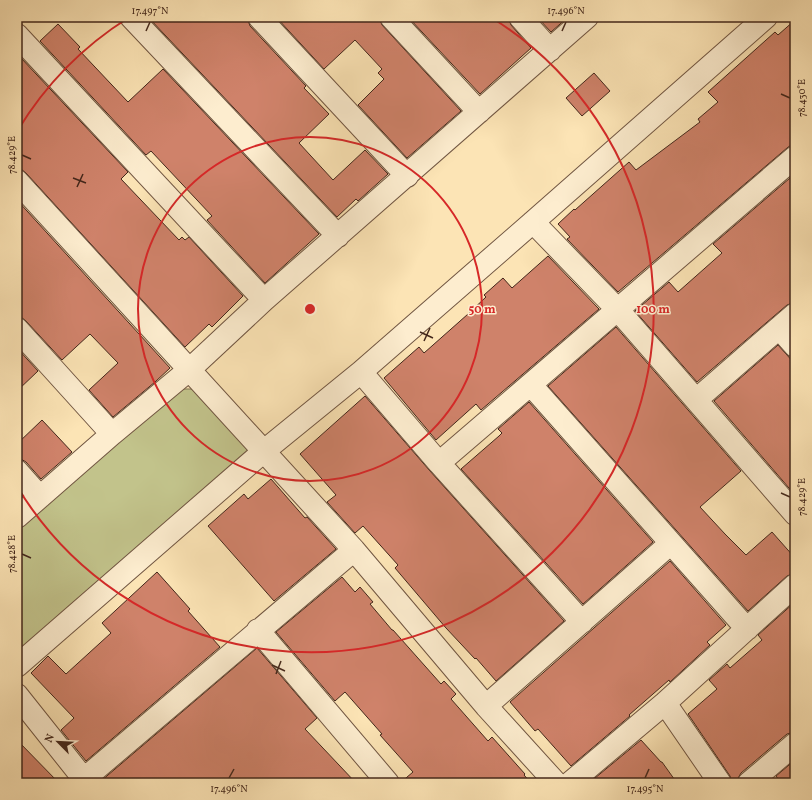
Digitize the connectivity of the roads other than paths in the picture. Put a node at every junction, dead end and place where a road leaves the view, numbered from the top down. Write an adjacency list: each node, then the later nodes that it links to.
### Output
1 (132, 17): 14 (street)
2 (260, 17): 11 (street)
3 (391, 17): 9 (street)
4 (520, 17): 8 (street)
5 (587, 17): 8 (street)
6 (766, 17): 13 (street)
7 (17, 34): 15 (street)
8 (550, 50): 9 (street)
9 (479, 112): 11 (street)
10 (794, 160): 16 (street)
11 (407, 176): 14 (street)
12 (17, 181): 20 (street)
13 (533, 222): 16 (street); 21 (street)
14 (338, 236): 15 (street)
15 (264, 300): 20 (street)
16 (618, 310): 22 (street); 23 (street)
17 (787, 321): 19 (street); 23 (street)
18 (17, 329): 24 (street)
19 (795, 346)
20 (189, 370): 24 (street); 25 (street)
21 (361, 372): 25 (street); 26 (street)
22 (531, 385): 26 (street); 31 (street)
23 (696, 400): 29 (street)
24 (112, 434): 28 (street)
25 (264, 451): 32 (street); 37 (street)
26 (439, 463): 34 (street)
27 (17, 471): 28 (street)
28 (40, 497): 30 (street)
29 (795, 514)
30 (17, 517)
31 (671, 543): 34 (street); 35 (street)
32 (354, 550): 36 (street); 40 (street)
33 (795, 585): 35 (street)
34 (582, 622): 40 (street)
35 (747, 629): 39 (street)
36 (258, 630): 42 (street); 43 (street)
37 (17, 666)
38 (17, 695): 42 (street)
39 (665, 703): 45 (street); 46 (street)
40 (486, 706): 44 (street)
41 (795, 744): 47 (street)
42 (86, 781)
43 (388, 783)
44 (556, 783)
45 (570, 783)
46 (720, 783)
47 (749, 783)

